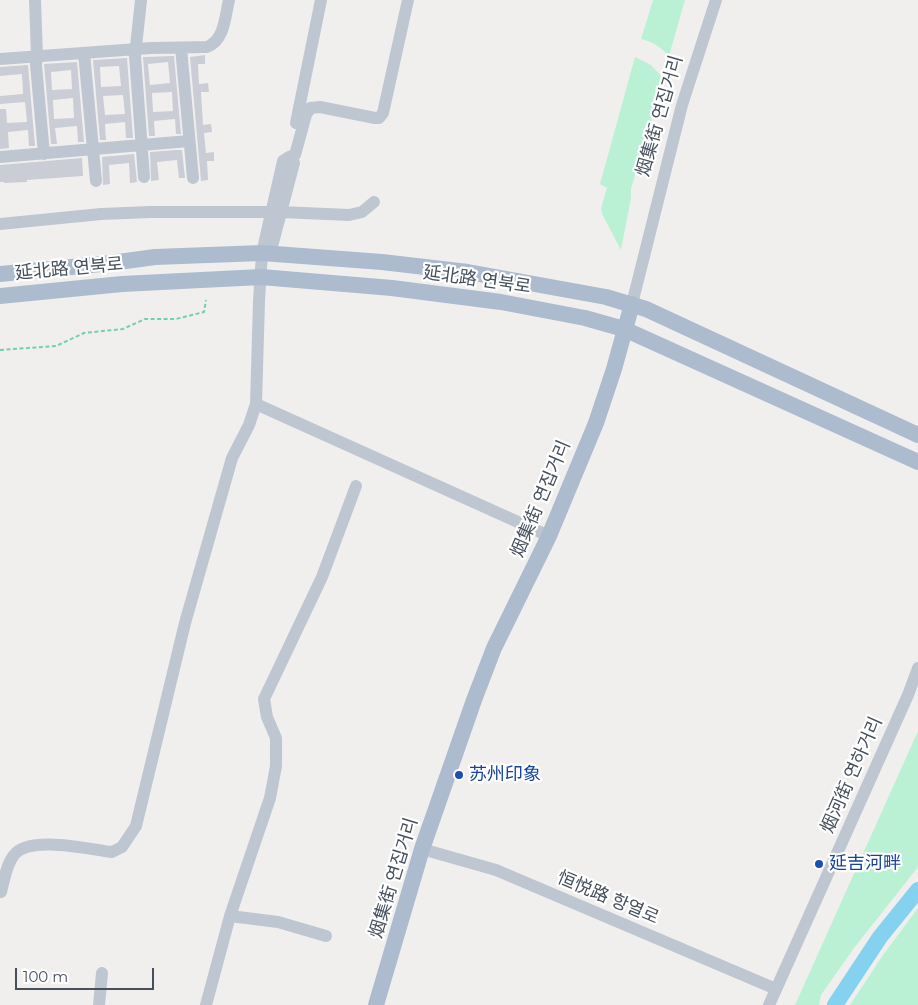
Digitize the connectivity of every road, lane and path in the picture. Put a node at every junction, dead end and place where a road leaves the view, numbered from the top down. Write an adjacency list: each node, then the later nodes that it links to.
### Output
1 (35, 0): 10 (street)
2 (141, 0): 8 (street)
3 (229, 0): 7 (street)
4 (321, 0): 17 (street)
5 (408, 0): 17 (street)
6 (716, 0): 29 (street, 烟集街 연집거리)
7 (181, 48): 8 (street); 12 (street)
8 (136, 49): 9 (street); 13 (street)
9 (84, 53): 10 (street); 14 (street)
10 (37, 56): 11 (street); 15 (street)
11 (0, 59)
12 (189, 141): 13 (street); 19 (street)
13 (141, 145): 14 (street); 18 (street)
14 (93, 149): 15 (street); 20 (street)
15 (44, 154): 16 (street)
16 (0, 157)
17 (289, 157): 22 (street)
18 (144, 177)
19 (193, 178)
20 (96, 181)
21 (374, 202): 22 (street)
22 (276, 212): 23 (street); 24 (street)
23 (0, 224)
24 (266, 254): 25 (main road, 延北路 연북로); 26 (street); 29 (main road, 延北路 연북로)
25 (0, 274)
26 (261, 277): 27 (main road, 延北路 연북로); 30 (main road, 延北路 연북로); 32 (street)
27 (0, 296)
28 (206, 300): 31 (path)
29 (632, 304): 30 (main road, 烟集街 연집거리); 33 (main road, 延北路 연북로)
30 (624, 329): 34 (main road, 延北路 연북로); 36 (main road, 烟集街 연집거리)
31 (0, 350)
32 (256, 404): 36 (street); 39 (street)
33 (918, 435)
34 (918, 462)
35 (356, 486): 40 (street)
36 (549, 536): 38 (main road, 烟集街 연집거리)
37 (918, 668): 43 (street, 烟河街 연하거리)
38 (422, 849): 43 (street, 恒悦路 항열로); 46 (main road, 烟集街 연집거리)
39 (1, 892)
40 (230, 916): 41 (street); 45 (street)
41 (326, 936)
42 (102, 973): 44 (street)
43 (776, 989): 47 (street, 烟河街 연하거리)
44 (99, 1005)
45 (206, 1005)
46 (376, 1005)
47 (769, 1005)

